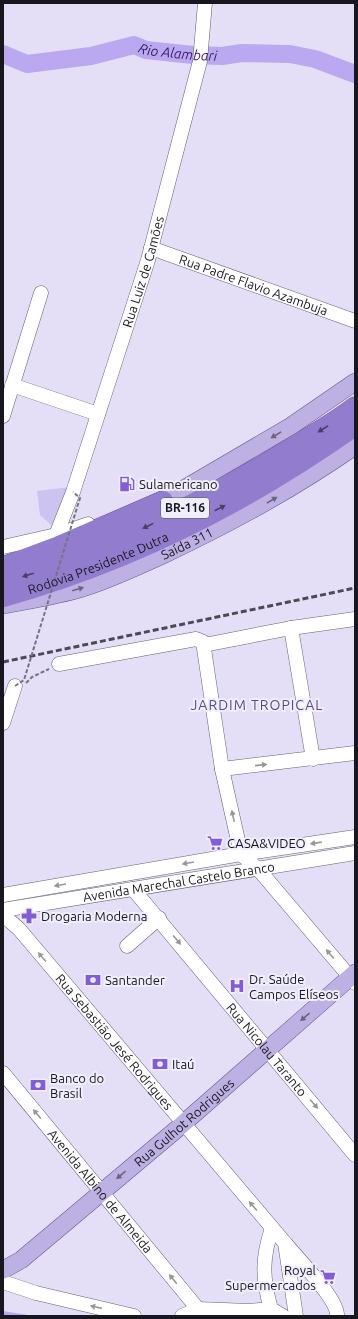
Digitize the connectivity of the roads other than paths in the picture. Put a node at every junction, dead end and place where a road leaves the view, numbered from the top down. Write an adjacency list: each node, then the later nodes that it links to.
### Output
1 (205, 3): 2 (street, Rua Luiz de Camões)
2 (151, 248): 4 (street, Rua Padre Flavio Azambuja); 8 (street, Rua Luiz de Camões)
3 (41, 293): 6 (street)
4 (355, 321)
5 (355, 382): 12 (main road, one-way to 12)
6 (12, 385): 8 (street); 9 (street)
7 (355, 407): 17 (highway, Rodovia Presidente Dutra / BR-116, one-way to 17)
8 (98, 414): 13 (street, Rua Luiz de Camões)
9 (3, 416)
10 (355, 426): 18 (highway, Rodovia Presidente Dutra / BR-116, one-way to 10)
11 (355, 446): 19 (main road, Saída 311, one-way to 11)
12 (163, 501): 13 (street); 16 (highway)
13 (56, 534): 14 (street); 15 (street)
14 (3, 547)
15 (3, 561)
16 (3, 567)
17 (3, 582)
18 (3, 597)
19 (3, 605)
20 (355, 619): 21 (street)
21 (291, 628): 22 (street); 27 (street)
22 (200, 642): 23 (street); 28 (street)
23 (59, 664)
24 (15, 686): 25 (street)
25 (3, 723)
26 (355, 753): 27 (street)
27 (313, 759): 28 (street, one-way to 27)
28 (222, 770): 31 (street, one-way to 28)
29 (355, 837): 31 (street, Avenida Marechal Castelo Branco, one-way to 31)
30 (355, 853): 32 (street, Avenida Marechal Castelo Branco)
31 (241, 854): 32 (street); 34 (street, Avenida Marechal Castelo Branco, one-way to 34)
32 (259, 870): 33 (street, Avenida Marechal Castelo Branco); 39 (street, one-way to 32)
33 (133, 889): 35 (street, Avenida Marechal Castelo Branco); 37 (street, Rua Nicolau Taranto)
34 (3, 895)
35 (3, 910)
36 (3, 915): 42 (street, Rua Sebastião Jesé Rodrigues, one-way to 36)
37 (159, 918): 38 (street); 40 (street, Rua Nicolau Taranto, one-way to 40)
38 (127, 946)
39 (353, 978): 40 (main road, Rua Gulhot Rodrigues, one-way to 40)
40 (268, 1049): 42 (main road, Rua Gulhot Rodrigues); 43 (street, Rua Nicolau Taranto, one-way to 43)
41 (3, 1073): 44 (street, Avenida Albino de Almeida, one-way to 41)
42 (182, 1124): 44 (main road, Rua Gulhot Rodrigues, one-way to 44); 45 (street, Rua Sebastião Jesé Rodrigues, one-way to 42)
43 (355, 1155)
44 (102, 1192): 47 (main road, Rua Gulhot Rodrigues); 48 (street, Avenida Albino de Almeida, one-way to 44)
45 (272, 1228): 46 (street, Rua Sebastião Jesé Rodrigues); 49 (street)
46 (285, 1243): 53 (street); 54 (street, Rua Sebastião Jesé Rodrigues)
47 (5, 1273): 50 (street, one-way to 47)
48 (198, 1309): 49 (street); 51 (street)
49 (271, 1309): 52 (street)
50 (134, 1316)
51 (182, 1316)
52 (283, 1316)
53 (296, 1316)
54 (337, 1316)

